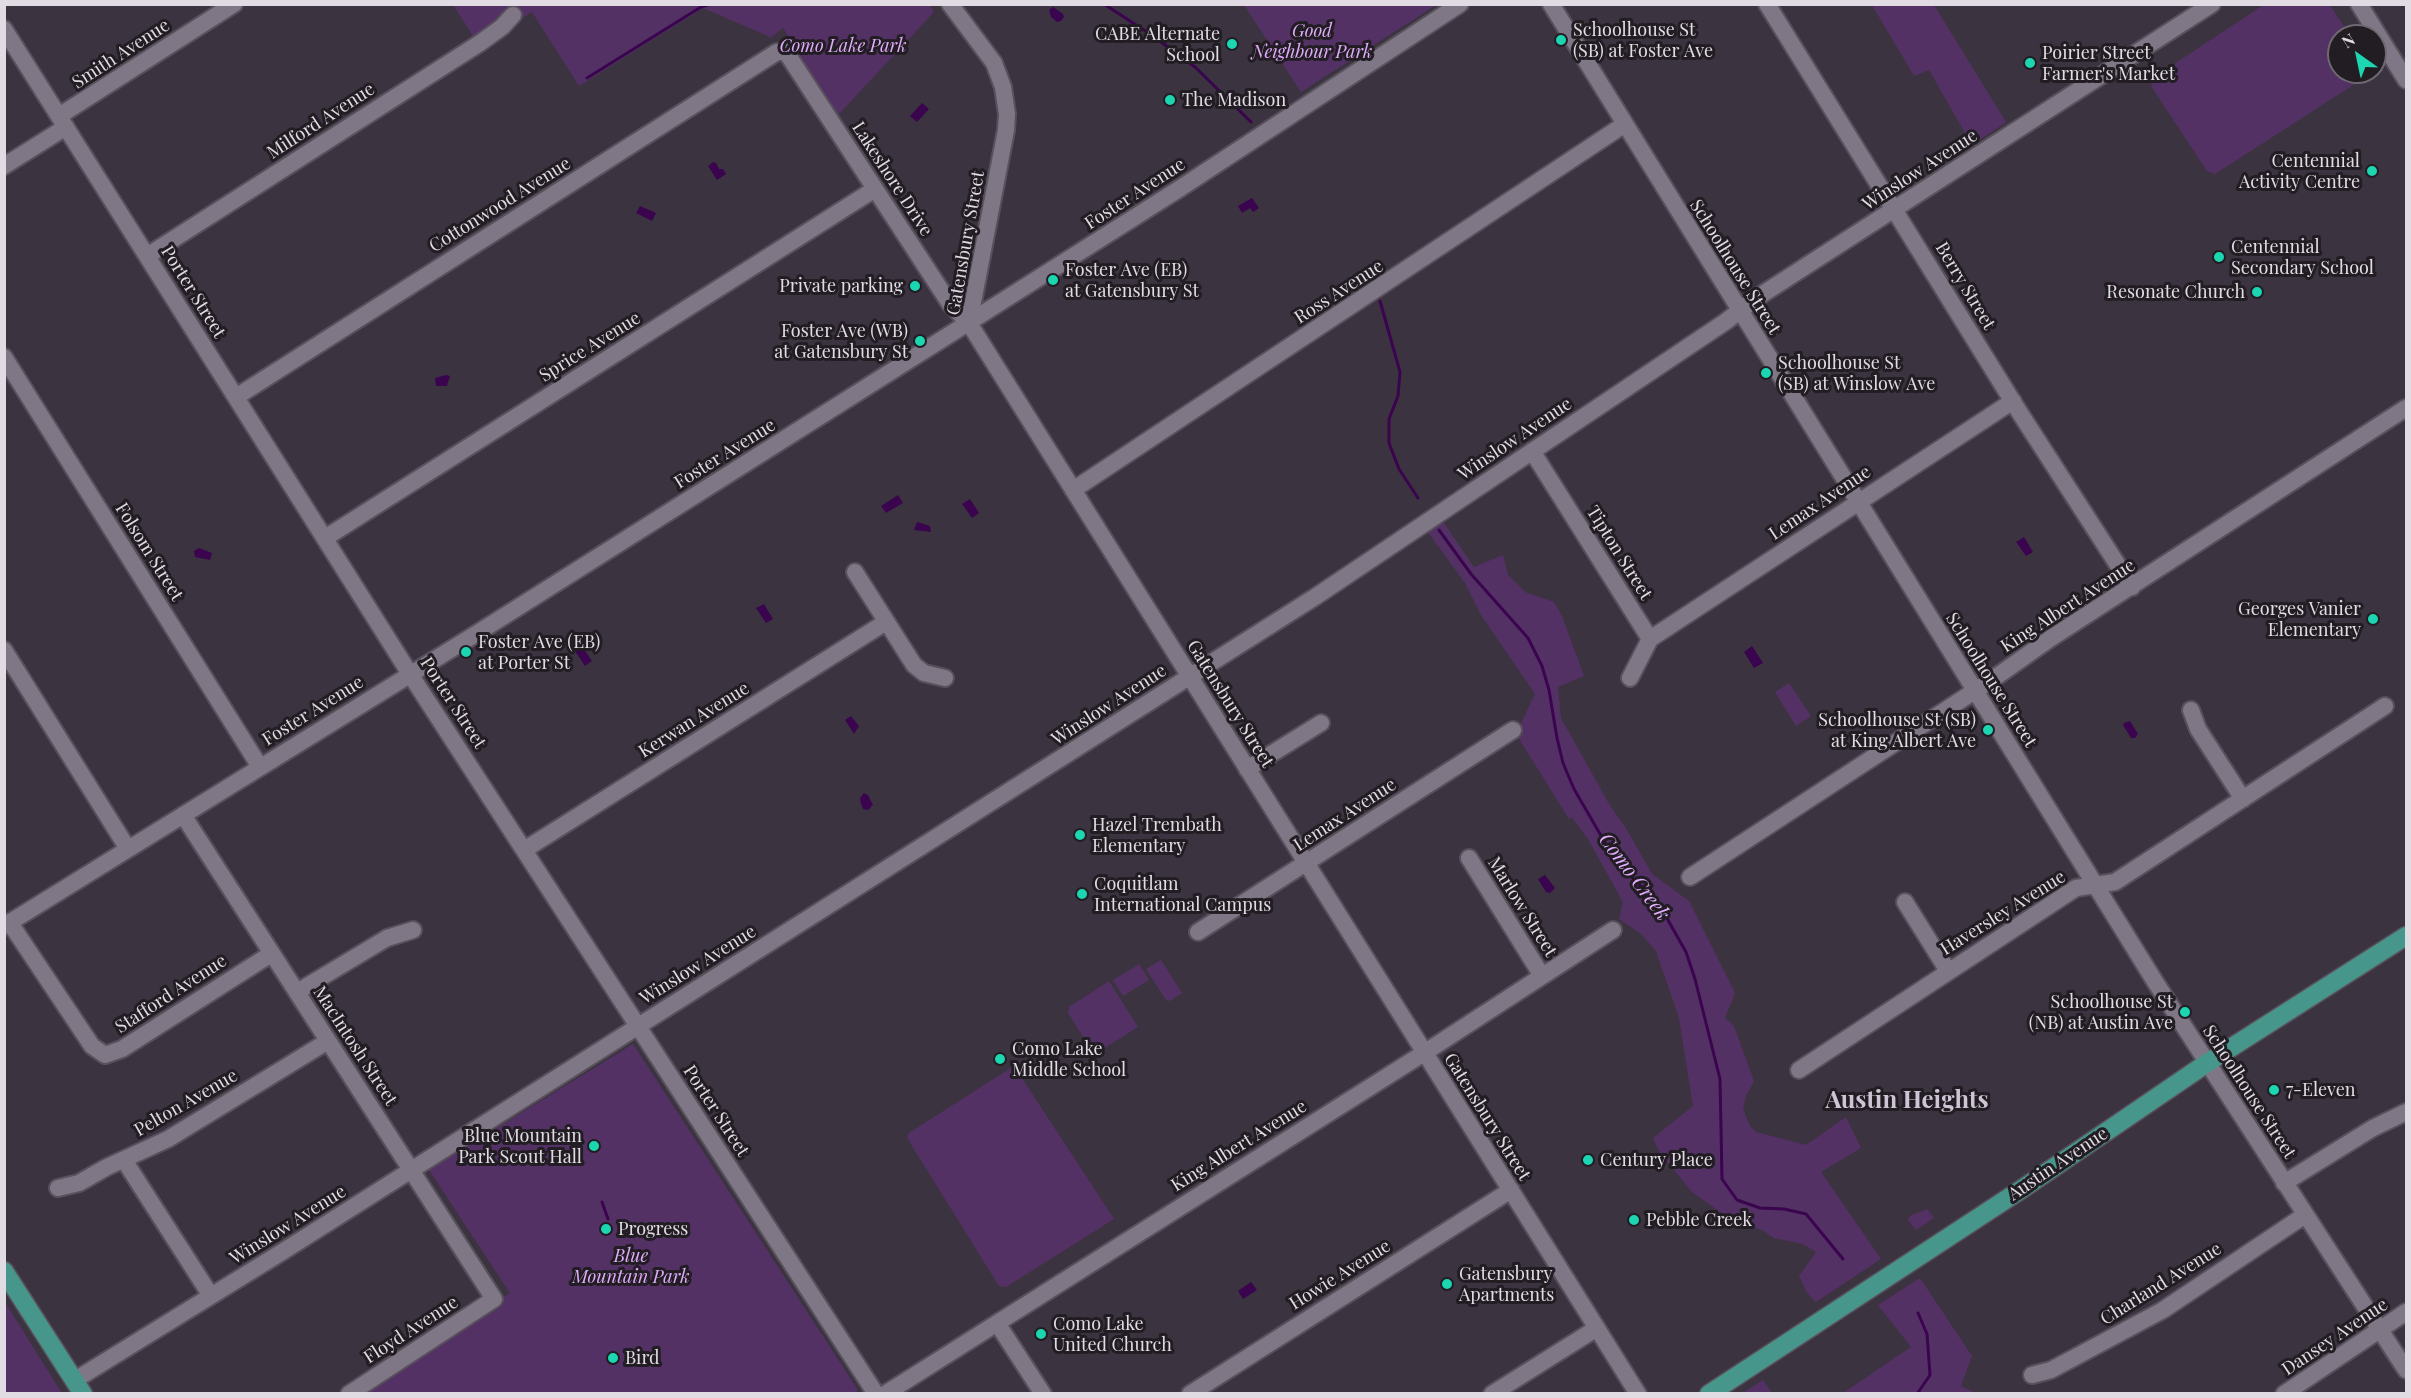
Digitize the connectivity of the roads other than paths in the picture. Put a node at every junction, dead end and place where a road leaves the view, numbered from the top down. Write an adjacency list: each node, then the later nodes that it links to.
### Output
1 (234, 4): 12 (street, Smith Avenue)
2 (950, 4): 19 (street, Gatensbury Street)
3 (1460, 4): 19 (street, Foster Avenue)
4 (1551, 4): 13 (street, Schoolhouse Street)
5 (1767, 4): 16 (street, Berry Street)
6 (2212, 4): 16 (street, Winslow Avenue)
7 (2359, 4): 11 (street)
8 (513, 15): 17 (street, Milford Avenue)
9 (4, 29): 12 (street, Porter Street)
10 (786, 52): 15 (street, Lakeshore Drive); 21 (street, Cottonwood Avenue)
11 (2406, 80)
12 (63, 121): 14 (street, Smith Avenue); 17 (street, Porter Street)
13 (1625, 124): 18 (street, Schoolhouse Street); 25 (street, Ross Avenue)
14 (4, 166)
15 (875, 189): 19 (street, Lakeshore Drive); 27 (street, Sprice Avenue)
16 (1895, 209): 18 (street, Winslow Avenue); 22 (street, Berry Street)
17 (147, 256): 21 (street, Porter Street)
18 (1741, 312): 24 (street, Winslow Avenue); 26 (street, Schoolhouse Street)
19 (969, 323): 25 (street, Gatensbury Street); 33 (street, Foster Avenue)
20 (4, 357): 42 (street, Folsom Street)
21 (236, 397): 27 (street, Porter Street)
22 (2013, 401): 26 (street, Lemax Avenue); 29 (street, Berry Street)
23 (2406, 408): 29 (street, King Albert Avenue)
24 (1532, 451): 31 (street, Tipton Street); 34 (street, Winslow Avenue)
25 (1073, 490): 34 (street, Gatensbury Street)
26 (1857, 501): 31 (street, Lemax Avenue); 37 (street, Schoolhouse Street)
27 (325, 538): 33 (street, Porter Street)
28 (855, 572): 30 (street)
29 (2132, 587): 37 (street, King Albert Avenue)
30 (886, 622): 35 (street); 47 (street, Kerwan Avenue)
31 (1650, 639): 36 (street)
32 (4, 650): 46 (street)
33 (410, 674): 42 (street, Foster Avenue); 47 (street, Porter Street)
34 (1189, 676): 43 (street, Gatensbury Street); 62 (street, Winslow Avenue)
35 (945, 678)
36 (1630, 678)
37 (1975, 690): 50 (street, King Albert Avenue); 51 (street, Schoolhouse Street)
38 (2385, 706): 44 (street, Haversley Avenue)
39 (2191, 710): 44 (street)
40 (1322, 723): 43 (street)
41 (1513, 730): 49 (street, Lemax Avenue)
42 (260, 767): 45 (street, Foster Avenue)
43 (1247, 769): 49 (street, Gatensbury Street)
44 (2243, 799): 51 (street, Haversley Avenue)
45 (183, 815): 46 (street, Foster Avenue); 58 (street, MacIntosh Street)
46 (128, 849): 53 (street, Foster Avenue)
47 (524, 850): 62 (street, Porter Street)
48 (1469, 858): 60 (street, Marlow Street)
49 (1306, 863): 56 (street, Lemax Avenue); 64 (street, Gatensbury Street)
50 (1690, 877)
51 (2095, 885): 59 (street, Haversley Avenue); 65 (street, Schoolhouse Street)
52 (1905, 902): 59 (street)
53 (7, 925): 58 (street, Stafford Avenue)
54 (413, 930): 61 (street)
55 (1613, 930): 60 (street, King Albert Avenue)
56 (1198, 932)
57 (2406, 936): 65 (main road, Austin Avenue)
58 (271, 954): 61 (street, MacIntosh Street)
59 (1948, 971): 66 (street, Haversley Avenue)
60 (1542, 976): 64 (street, King Albert Avenue)
61 (297, 992): 63 (street, MacIntosh Street)
62 (638, 1026): 69 (street, Winslow Avenue); 85 (street, Porter Street)
63 (328, 1041): 68 (street, Pelton Avenue); 69 (street, MacIntosh Street)
64 (1424, 1053): 72 (street, Gatensbury Street); 78 (street, King Albert Avenue)
65 (2207, 1063): 70 (street, Schoolhouse Street); 91 (main road, Austin Avenue)
66 (1799, 1070)
67 (2406, 1112): 70 (street)
68 (124, 1160): 71 (street, Pelton Avenue); 75 (street)
69 (412, 1170): 75 (street, Winslow Avenue); 76 (street, MacIntosh Street)
70 (2284, 1183): 73 (street, Schoolhouse Street)
71 (58, 1188)
72 (1511, 1190): 79 (street, Gatensbury Street); 88 (street, Howie Avenue)
73 (2305, 1215): 80 (street, Schoolhouse Street); 82 (street, Charland Avenue)
74 (4, 1271): 83 (main road)
75 (211, 1296): 83 (street, Winslow Avenue)
76 (494, 1299): 84 (street, Floyd Avenue)
77 (2406, 1312): 80 (street, Dansey Avenue)
78 (997, 1323): 86 (street, King Albert Avenue); 87 (street)
79 (1597, 1328): 89 (street); 90 (street, Gatensbury Street)
80 (2380, 1329): 81 (street, Schoolhouse Street); 92 (street, Dansey Avenue)
81 (2406, 1370)
82 (2032, 1376)
83 (79, 1387)
84 (349, 1394)
85 (876, 1394)
86 (885, 1394)
87 (1044, 1394)
88 (1190, 1394)
89 (1492, 1394)
90 (1638, 1394)
91 (1709, 1394)
92 (2284, 1394)

